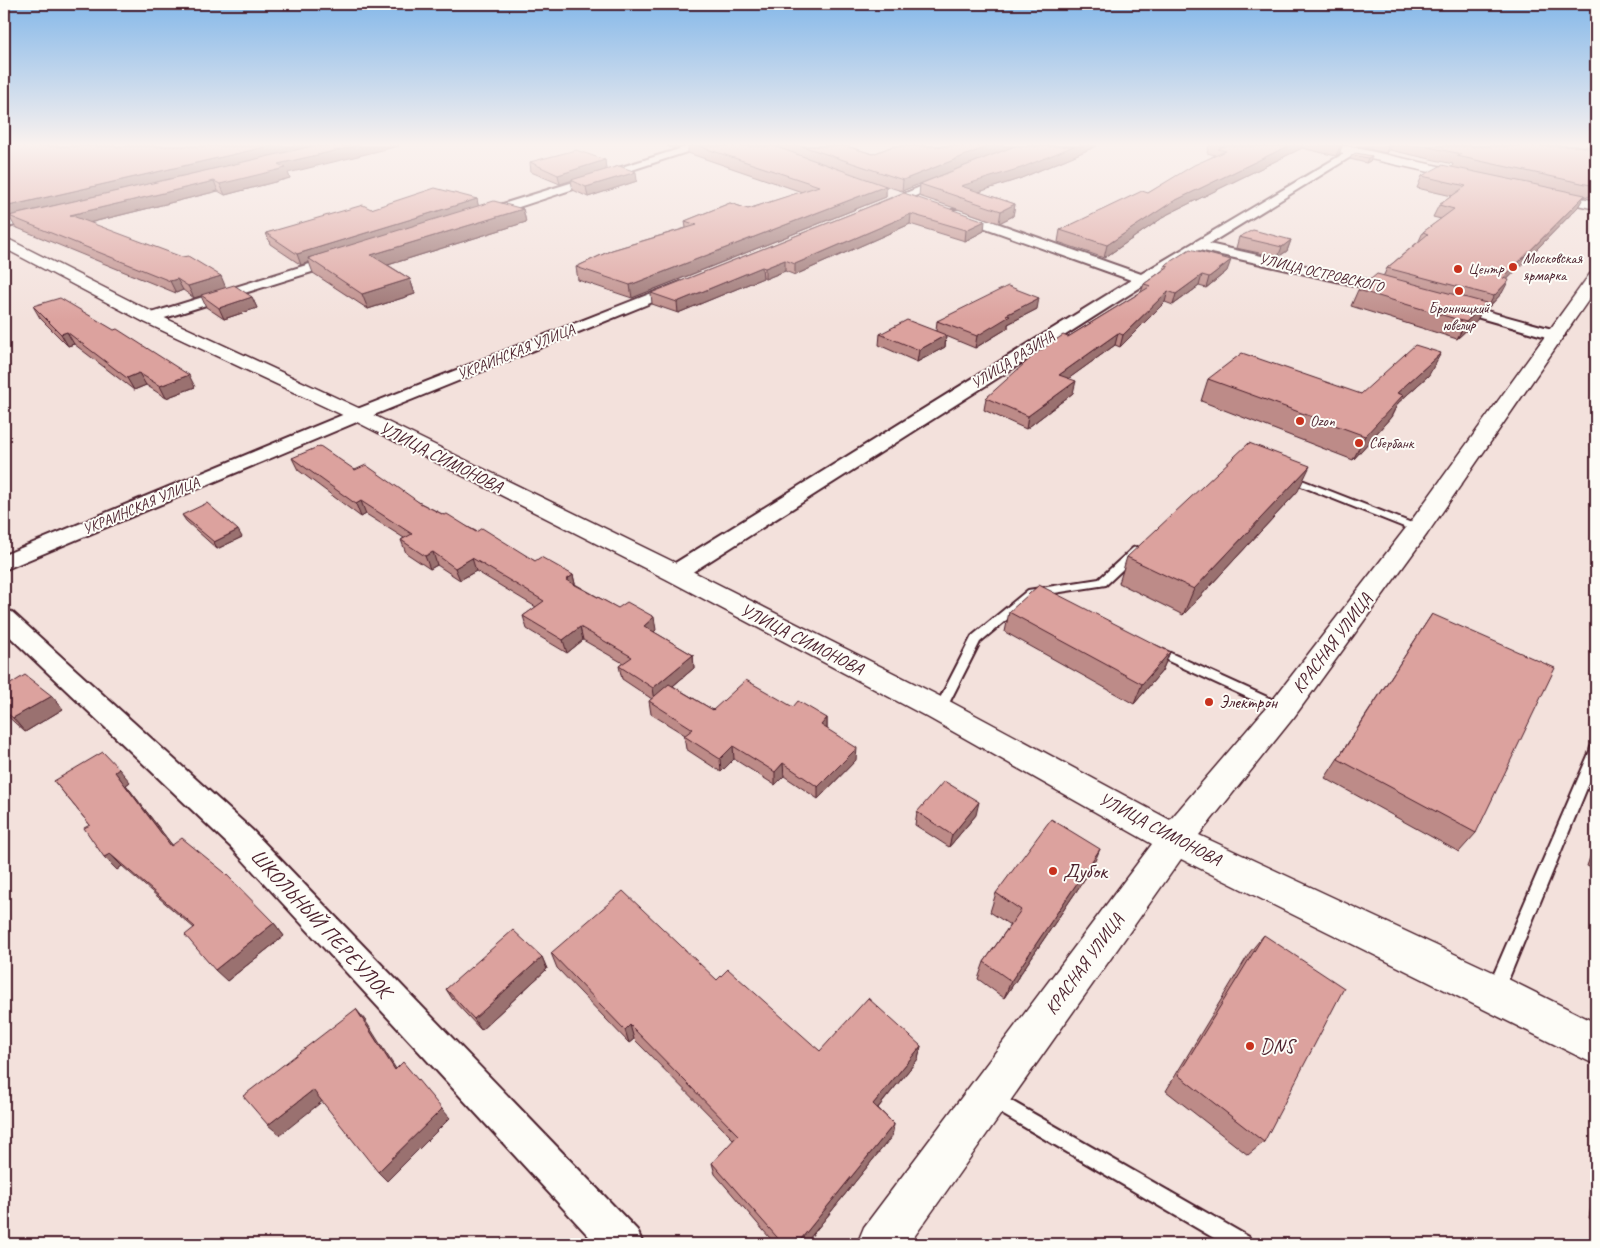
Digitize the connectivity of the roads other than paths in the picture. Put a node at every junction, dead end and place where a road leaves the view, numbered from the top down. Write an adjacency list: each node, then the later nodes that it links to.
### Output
1 (514, 204): 7 (street)
2 (884, 204): 6 (street)
3 (1265, 204): 10 (street, УЛИЦА РАЗИНА)
4 (942, 209): 13 (street)
5 (51, 212): 8 (street)
6 (859, 214)
7 (473, 217)
8 (4, 224)
9 (4, 242): 17 (street, УЛИЦА СИМОНОВА)
10 (1200, 246): 13 (street, УЛИЦА РАЗИНА); 15 (street, УЛИЦА ОСТРОВСКОГО)
11 (359, 253): 17 (street)
12 (1596, 277): 18 (street, КРАСНАЯ УЛИЦА)
13 (1142, 279): 24 (street, УЛИЦА РАЗИНА)
14 (692, 281): 19 (street, УКРАИНСКАЯ УЛИЦА)
15 (1415, 296)
16 (1434, 301): 18 (street)
17 (150, 318): 19 (street, УЛИЦА СИМОНОВА)
18 (1557, 335): 21 (street, КРАСНАЯ УЛИЦА)
19 (358, 415): 23 (street, УКРАИНСКАЯ УЛИЦА); 24 (street, УЛИЦА СИМОНОВА)
20 (1275, 472): 21 (lane)
21 (1418, 529): 29 (street, КРАСНАЯ УЛИЦА)
22 (1145, 543): 25 (lane)
23 (4, 563)
24 (675, 573): 30 (street, УЛИЦА СИМОНОВА)
25 (1032, 593): 26 (lane); 30 (lane)
26 (1050, 601)
27 (4, 618): 36 (street, ШКОЛЬНЫЙ ПЕРЕУЛОК)
28 (1140, 642): 29 (lane)
29 (1283, 709): 32 (street, КРАСНАЯ УЛИЦА)
30 (940, 710): 32 (street, УЛИЦА СИМОНОВА)
31 (1596, 751): 33 (lane)
32 (1175, 840): 33 (street, УЛИЦА СИМОНОВА); 35 (street, КРАСНАЯ УЛИЦА)
33 (1494, 993): 34 (street, УЛИЦА СИМОНОВА)
34 (1596, 1045)
35 (988, 1096): 37 (street, КРАСНАЯ УЛИЦА); 38 (lane)
36 (623, 1244)
37 (881, 1244)
38 (1242, 1244)

